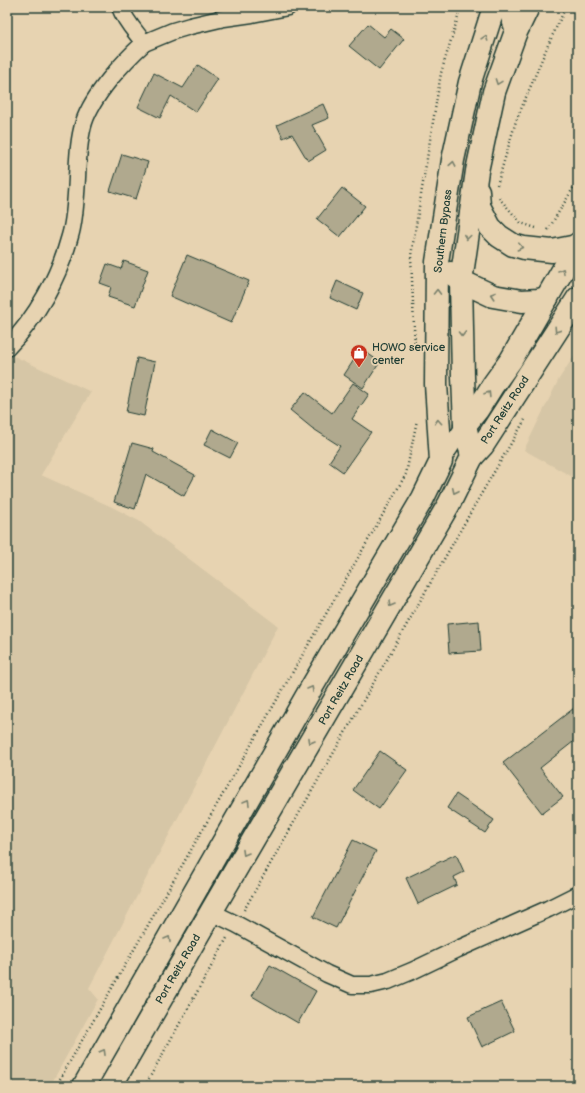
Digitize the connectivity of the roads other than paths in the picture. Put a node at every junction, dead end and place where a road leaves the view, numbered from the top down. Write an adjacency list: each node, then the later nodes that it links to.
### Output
1 (120, 7): 7 (street)
2 (288, 7): 7 (street)
3 (494, 7): 10 (main road, Southern Bypass, one-way to 3)
4 (500, 7): 6 (street)
5 (528, 7): 6 (main road)
6 (515, 34): 8 (main road, one-way to 8)
7 (144, 43): 14 (street)
8 (477, 171): 9 (main road, one-way to 9); 11 (main road, one-way to 11)
9 (578, 245): 12 (main road, Port Reitz Road, one-way to 9)
10 (437, 262): 11 (main road); 17 (main road, Southern Bypass, one-way to 10)
11 (461, 281): 12 (main road, one-way to 11); 15 (main road, one-way to 15)
12 (547, 298): 15 (main road, Port Reitz Road, one-way to 12)
13 (578, 298): 16 (main road, Port Reitz Road, one-way to 16)
14 (7, 348)
15 (465, 425): 16 (main road); 17 (street, Port Reitz Road)
16 (472, 457): 19 (main road, Port Reitz Road, one-way to 19)
17 (441, 461): 20 (main road, one-way to 17)
18 (578, 894): 19 (street)
19 (211, 912): 21 (main road, Port Reitz Road)
20 (84, 1086)
21 (111, 1086)

